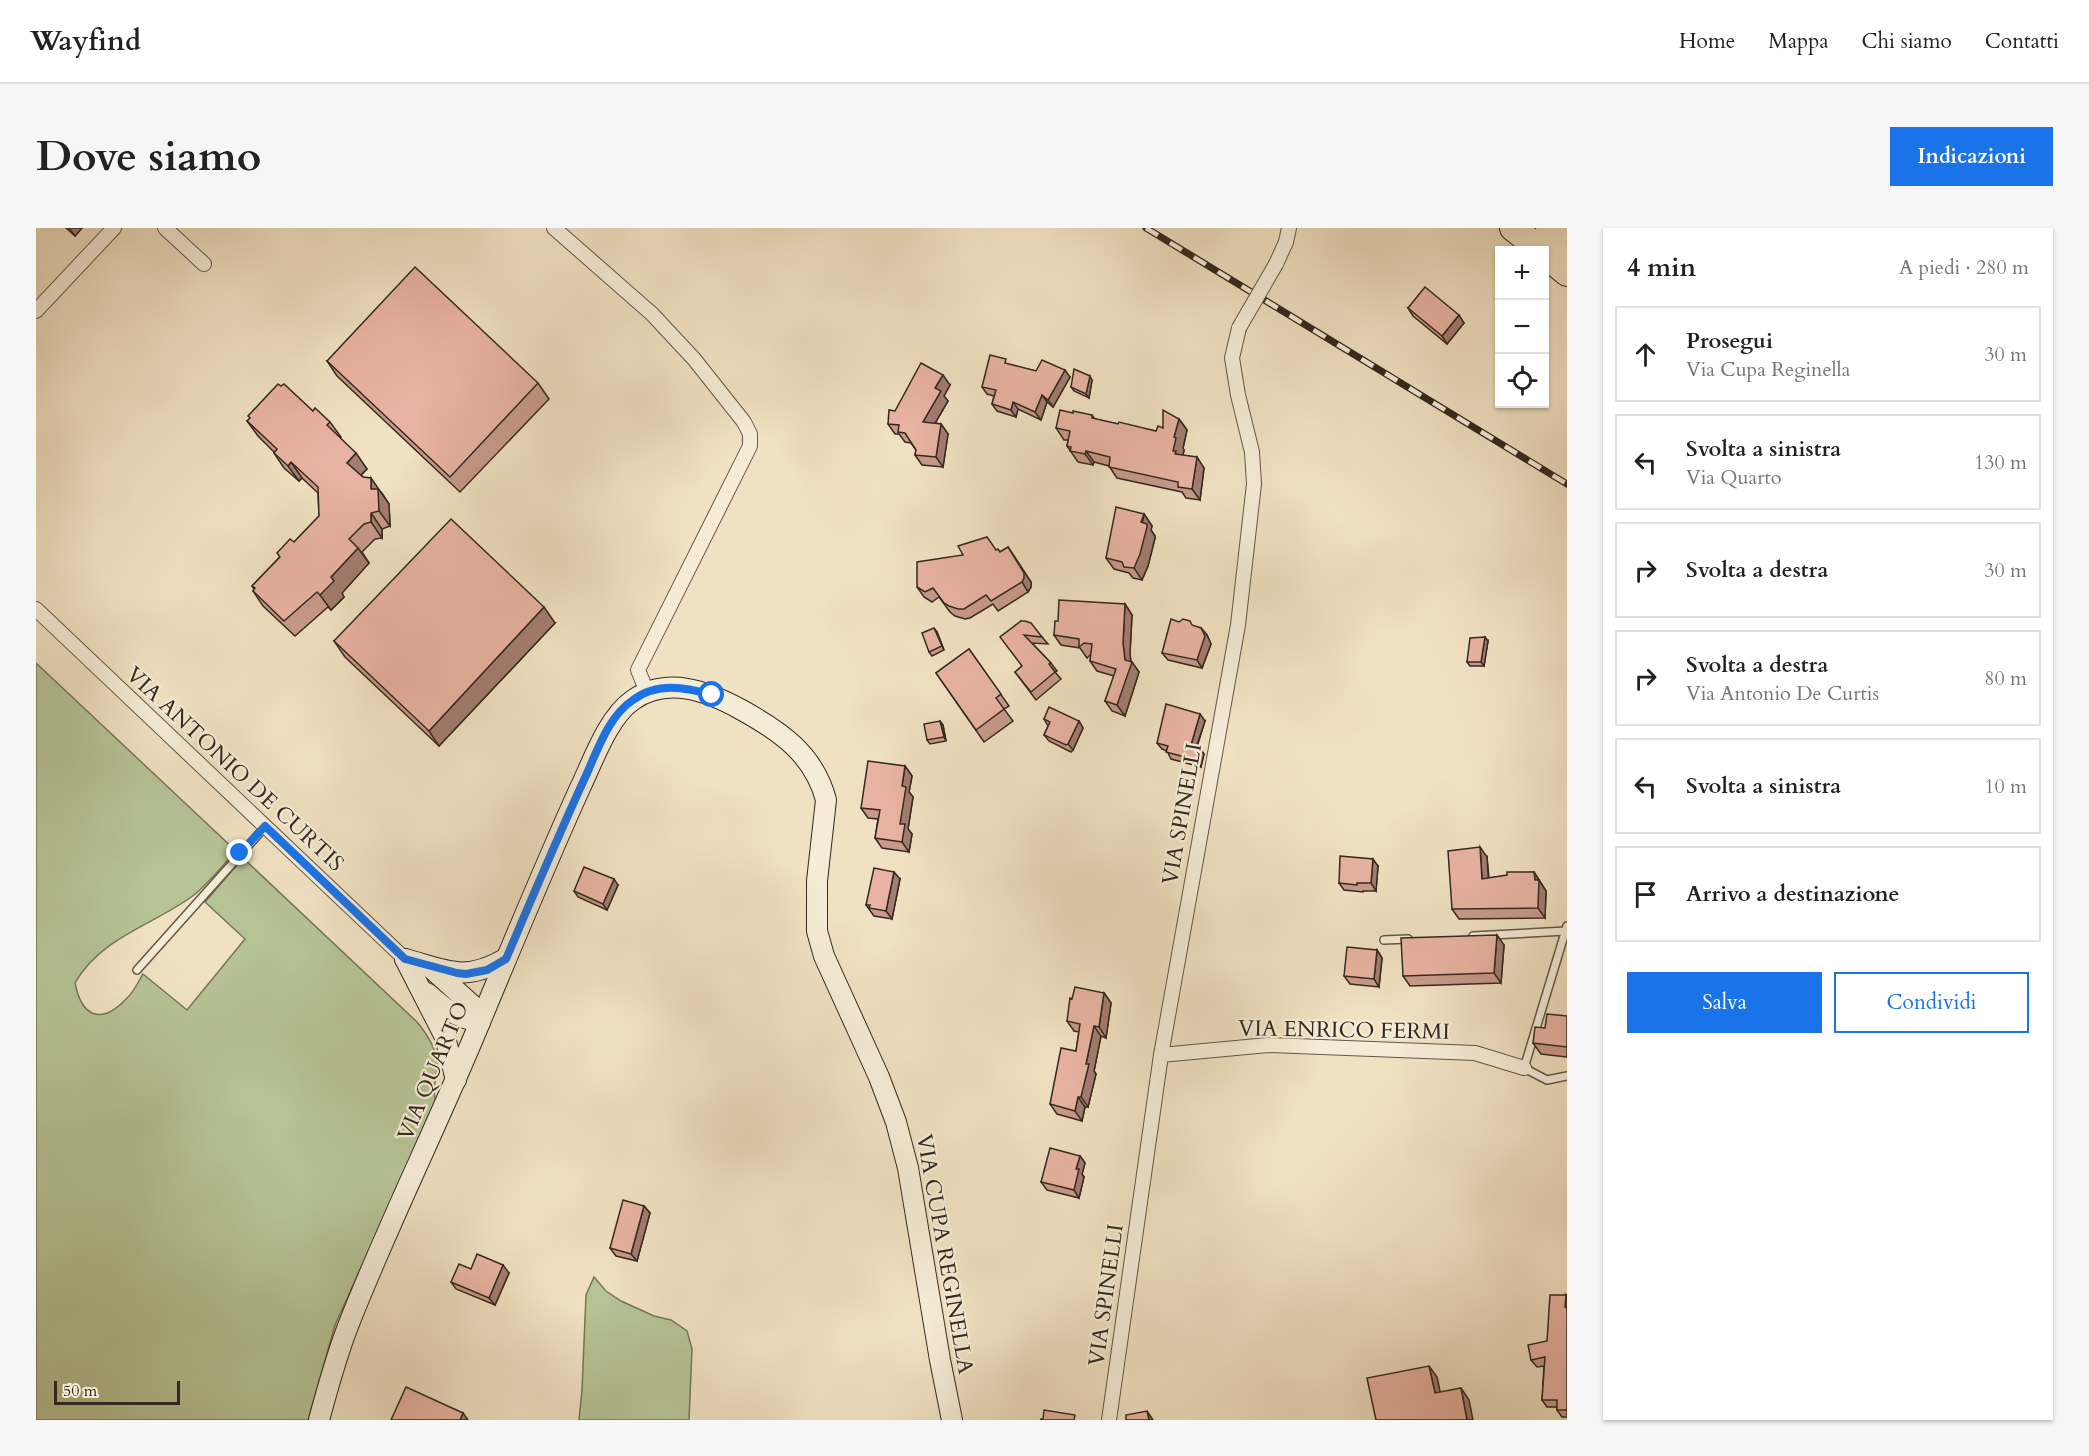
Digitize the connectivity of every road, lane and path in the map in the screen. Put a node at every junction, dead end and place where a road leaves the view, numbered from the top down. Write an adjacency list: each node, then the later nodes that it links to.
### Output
1 (114, 228): 12 (street)
2 (165, 228): 10 (street)
3 (554, 228): 14 (street)
4 (1289, 228): 26 (street, VIA SPINELLI, bridge)
5 (1514, 228): 8 (highway)
6 (1549, 228): 7 (highway)
7 (1567, 243)
8 (1535, 246)
9 (1549, 257): 11 (highway)
10 (204, 264)
11 (1567, 273)
12 (36, 311)
13 (36, 609): 15 (street, VIA ANTONIO DE CURTIS)
14 (647, 692): 21 (street, VIA QUARTO); 31 (street, VIA CUPA REGINELLA)
15 (265, 826): 20 (street, VIA ANTONIO DE CURTIS); 23 (lane)
16 (1567, 928): 17 (lane); 27 (lane)
17 (1463, 936)
18 (1418, 939): 19 (lane)
19 (1384, 940)
20 (405, 959): 22 (street); 24 (street)
21 (506, 959): 22 (street); 25 (street, VIA QUARTO)
22 (428, 965): 25 (street)
23 (137, 970)
24 (414, 981): 25 (street); 29 (street)
25 (480, 1022): 29 (street, VIA QUARTO)
26 (1161, 1055): 27 (street, VIA ENRICO FERMI); 32 (street, VIA SPINELLI)
27 (1524, 1068): 28 (lane, VIA ENRICO FERMI)
28 (1567, 1076)
29 (456, 1080): 30 (street, VIA QUARTO)
30 (319, 1420)
31 (952, 1420)
32 (1109, 1420)

